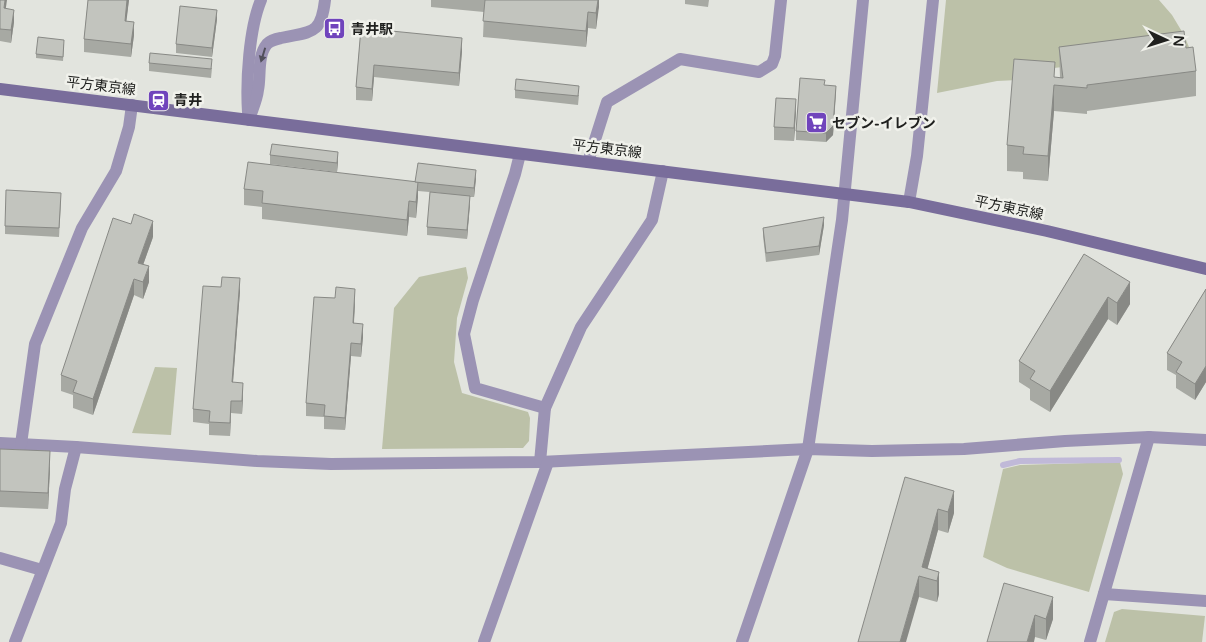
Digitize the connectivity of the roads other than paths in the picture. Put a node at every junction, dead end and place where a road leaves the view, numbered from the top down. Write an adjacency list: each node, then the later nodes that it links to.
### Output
1 (261, 0): 8 (street)
2 (324, 0): 8 (street, one-way to 8)
3 (781, 0): 10 (street)
4 (863, 0): 12 (street)
5 (933, 0): 13 (street)
6 (0, 89): 7 (main road, 平方東京線)
7 (132, 105): 8 (main road, 平方東京線); 19 (street)
8 (249, 120): 9 (main road, 平方東京線)
9 (520, 154): 10 (main road, 平方東京線); 15 (street)
10 (588, 162): 11 (main road, 平方東京線)
11 (663, 171): 12 (main road, 平方東京線); 15 (street)
12 (845, 194): 13 (main road, 平方東京線); 21 (street)
13 (910, 202): 14 (main road, 平方東京線)
14 (1206, 269)
15 (545, 408): 22 (street)
16 (1149, 437): 17 (street); 21 (street); 25 (street)
17 (1206, 440)
18 (0, 443): 19 (street)
19 (21, 444): 20 (street)
20 (76, 447): 22 (street); 24 (street)
21 (808, 449): 22 (street); 29 (street)
22 (544, 462): 28 (street)
23 (0, 558): 24 (street)
24 (42, 570): 27 (street)
25 (1104, 594): 26 (street); 30 (street)
26 (1206, 601)
27 (15, 642)
28 (484, 642)
29 (742, 642)
30 (1090, 642)

